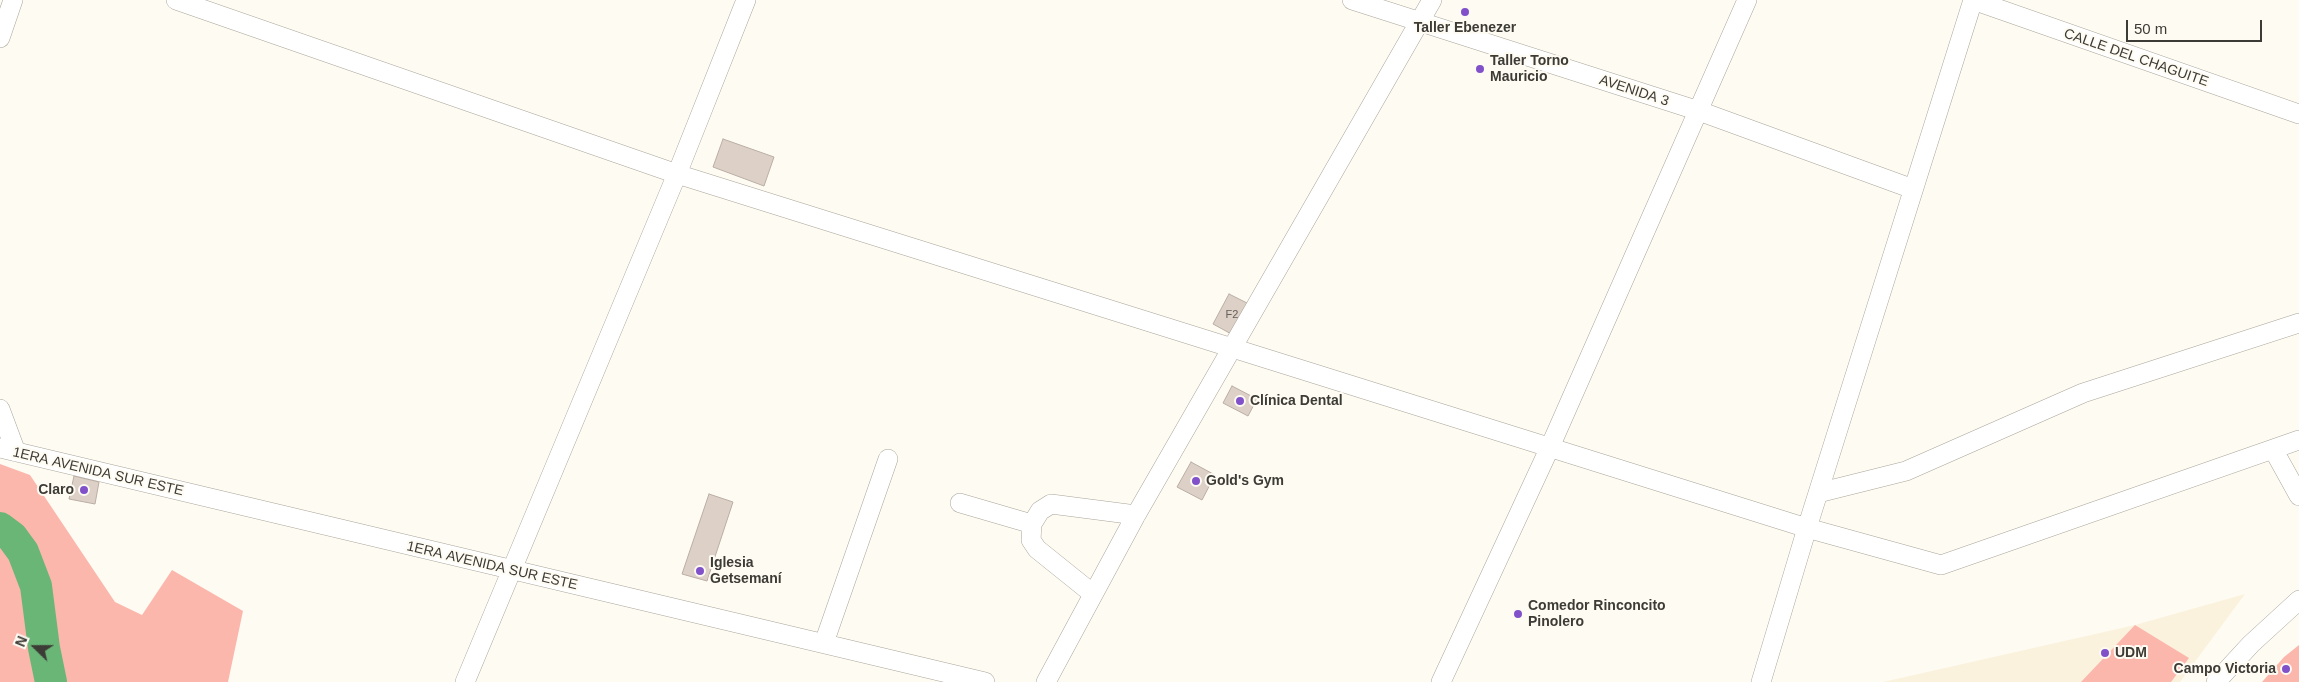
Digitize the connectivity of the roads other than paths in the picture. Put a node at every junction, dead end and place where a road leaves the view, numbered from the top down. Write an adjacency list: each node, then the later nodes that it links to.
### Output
1 (13, 0): 9 (street)
2 (176, 0): 12 (street)
3 (746, 0): 12 (street)
4 (1352, 0): 8 (street, AVENIDA 3)
5 (1432, 0): 8 (street)
6 (1747, 0): 10 (street)
7 (1973, 0): 11 (street, CALLE DEL CHAGUITE); 13 (street)
8 (1419, 23): 10 (street, AVENIDA 3); 15 (street)
9 (0, 38)
10 (1699, 112): 13 (street, AVENIDA 3); 18 (street)
11 (2299, 114)
12 (677, 174): 15 (street); 28 (street)
13 (1913, 189): 22 (street)
14 (2299, 323): 22 (street)
15 (1232, 347): 18 (street); 25 (street)
16 (0, 409): 20 (street)
17 (2299, 440): 19 (street)
18 (1550, 447): 27 (street); 35 (street)
19 (2274, 449): 23 (street); 27 (street)
20 (8, 450): 28 (street, 1ERA AVENIDA SUR ESTE)
21 (888, 459): 31 (street)
22 (1818, 493): 27 (street)
23 (2299, 496)
24 (960, 503): 26 (street)
25 (1136, 515): 26 (street); 29 (street)
26 (1032, 524): 29 (street)
27 (1807, 528): 36 (street)
28 (513, 571): 31 (street, 1ERA AVENIDA SUR ESTE); 32 (street)
29 (1093, 594): 34 (street)
30 (2299, 600): 37 (street)
31 (824, 644): 33 (street, 1ERA AVENIDA SUR ESTE)
32 (465, 682)
33 (985, 682)
34 (1046, 682)
35 (1441, 682)
36 (1762, 682)
37 (2216, 682)

